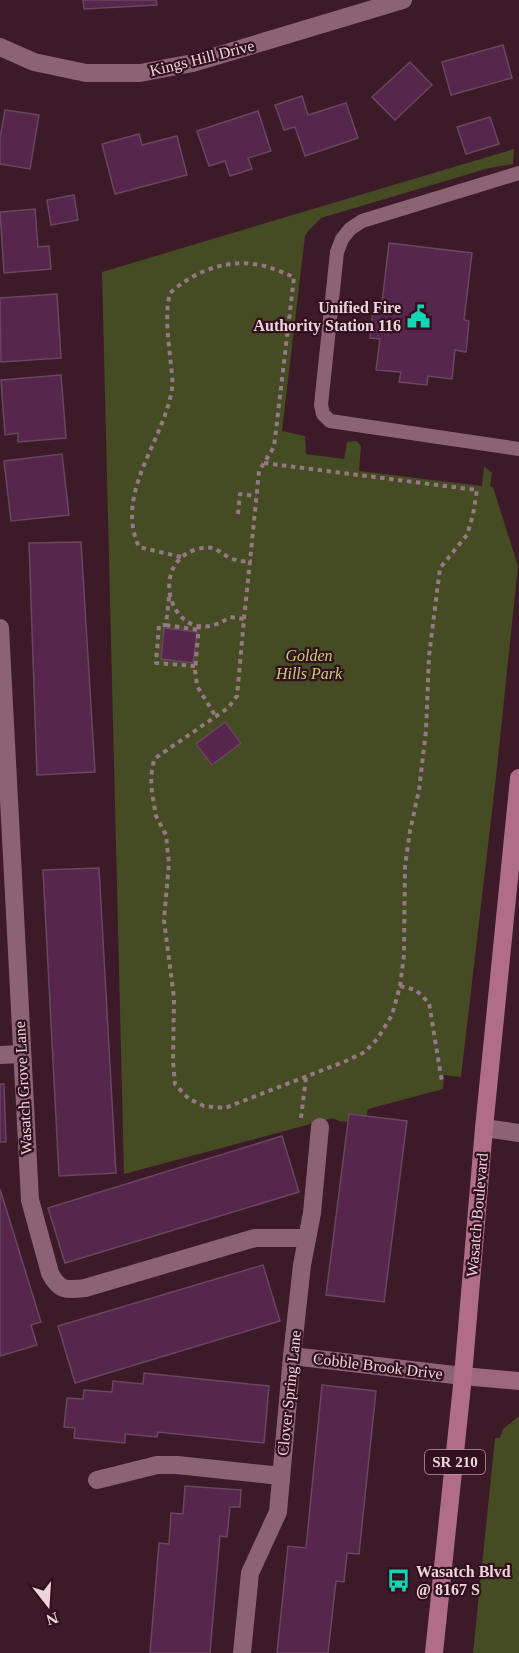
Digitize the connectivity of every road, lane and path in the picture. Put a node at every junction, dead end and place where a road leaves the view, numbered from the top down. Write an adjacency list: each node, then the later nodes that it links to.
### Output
1 (403, 0): 2 (street, Kings Hill Drive)
2 (379, 3): 3 (street, Kings Hill Drive)
3 (0, 47)
4 (519, 173): 5 (lane)
5 (519, 449)
6 (264, 463): 7 (path); 9 (path); 21 (path)
7 (256, 496): 8 (path); 10 (path)
8 (238, 514)
9 (180, 556): 10 (path); 11 (path)
10 (250, 561): 12 (path)
11 (169, 594): 13 (path); 15 (path)
12 (244, 619): 15 (path); 18 (path)
13 (166, 625): 15 (path); 17 (path)
14 (0, 627): 16 (street, Wasatch Grove Lane)
15 (199, 628): 17 (path)
16 (1, 664): 20 (street, Wasatch Grove Lane)
17 (195, 666): 18 (path)
18 (216, 717): 24 (path)
19 (519, 778): 28 (main road, Wasatch Boulevard / SR 210)
20 (6, 860): 22 (street, Wasatch Grove Lane)
21 (400, 986): 24 (path); 25 (path)
22 (21, 1054): 23 (street); 30 (street, Wasatch Grove Lane)
23 (0, 1055)
24 (306, 1077): 26 (path)
25 (442, 1082)
26 (301, 1120)
27 (320, 1127): 30 (street, Clover Spring Lane)
28 (484, 1128): 29 (street); 32 (main road, Wasatch Boulevard / SR 210)
29 (519, 1132)
30 (307, 1238): 31 (street, Clover Spring Lane)
31 (292, 1356): 32 (street, Cobble Brook Drive); 34 (street, Clover Spring Lane)
32 (463, 1376): 33 (main road); 37 (main road, Wasatch Boulevard / SR 210)
33 (519, 1381)
34 (281, 1476): 35 (street); 36 (street, Clover Spring Lane)
35 (97, 1480)
36 (242, 1653)
37 (434, 1653)

